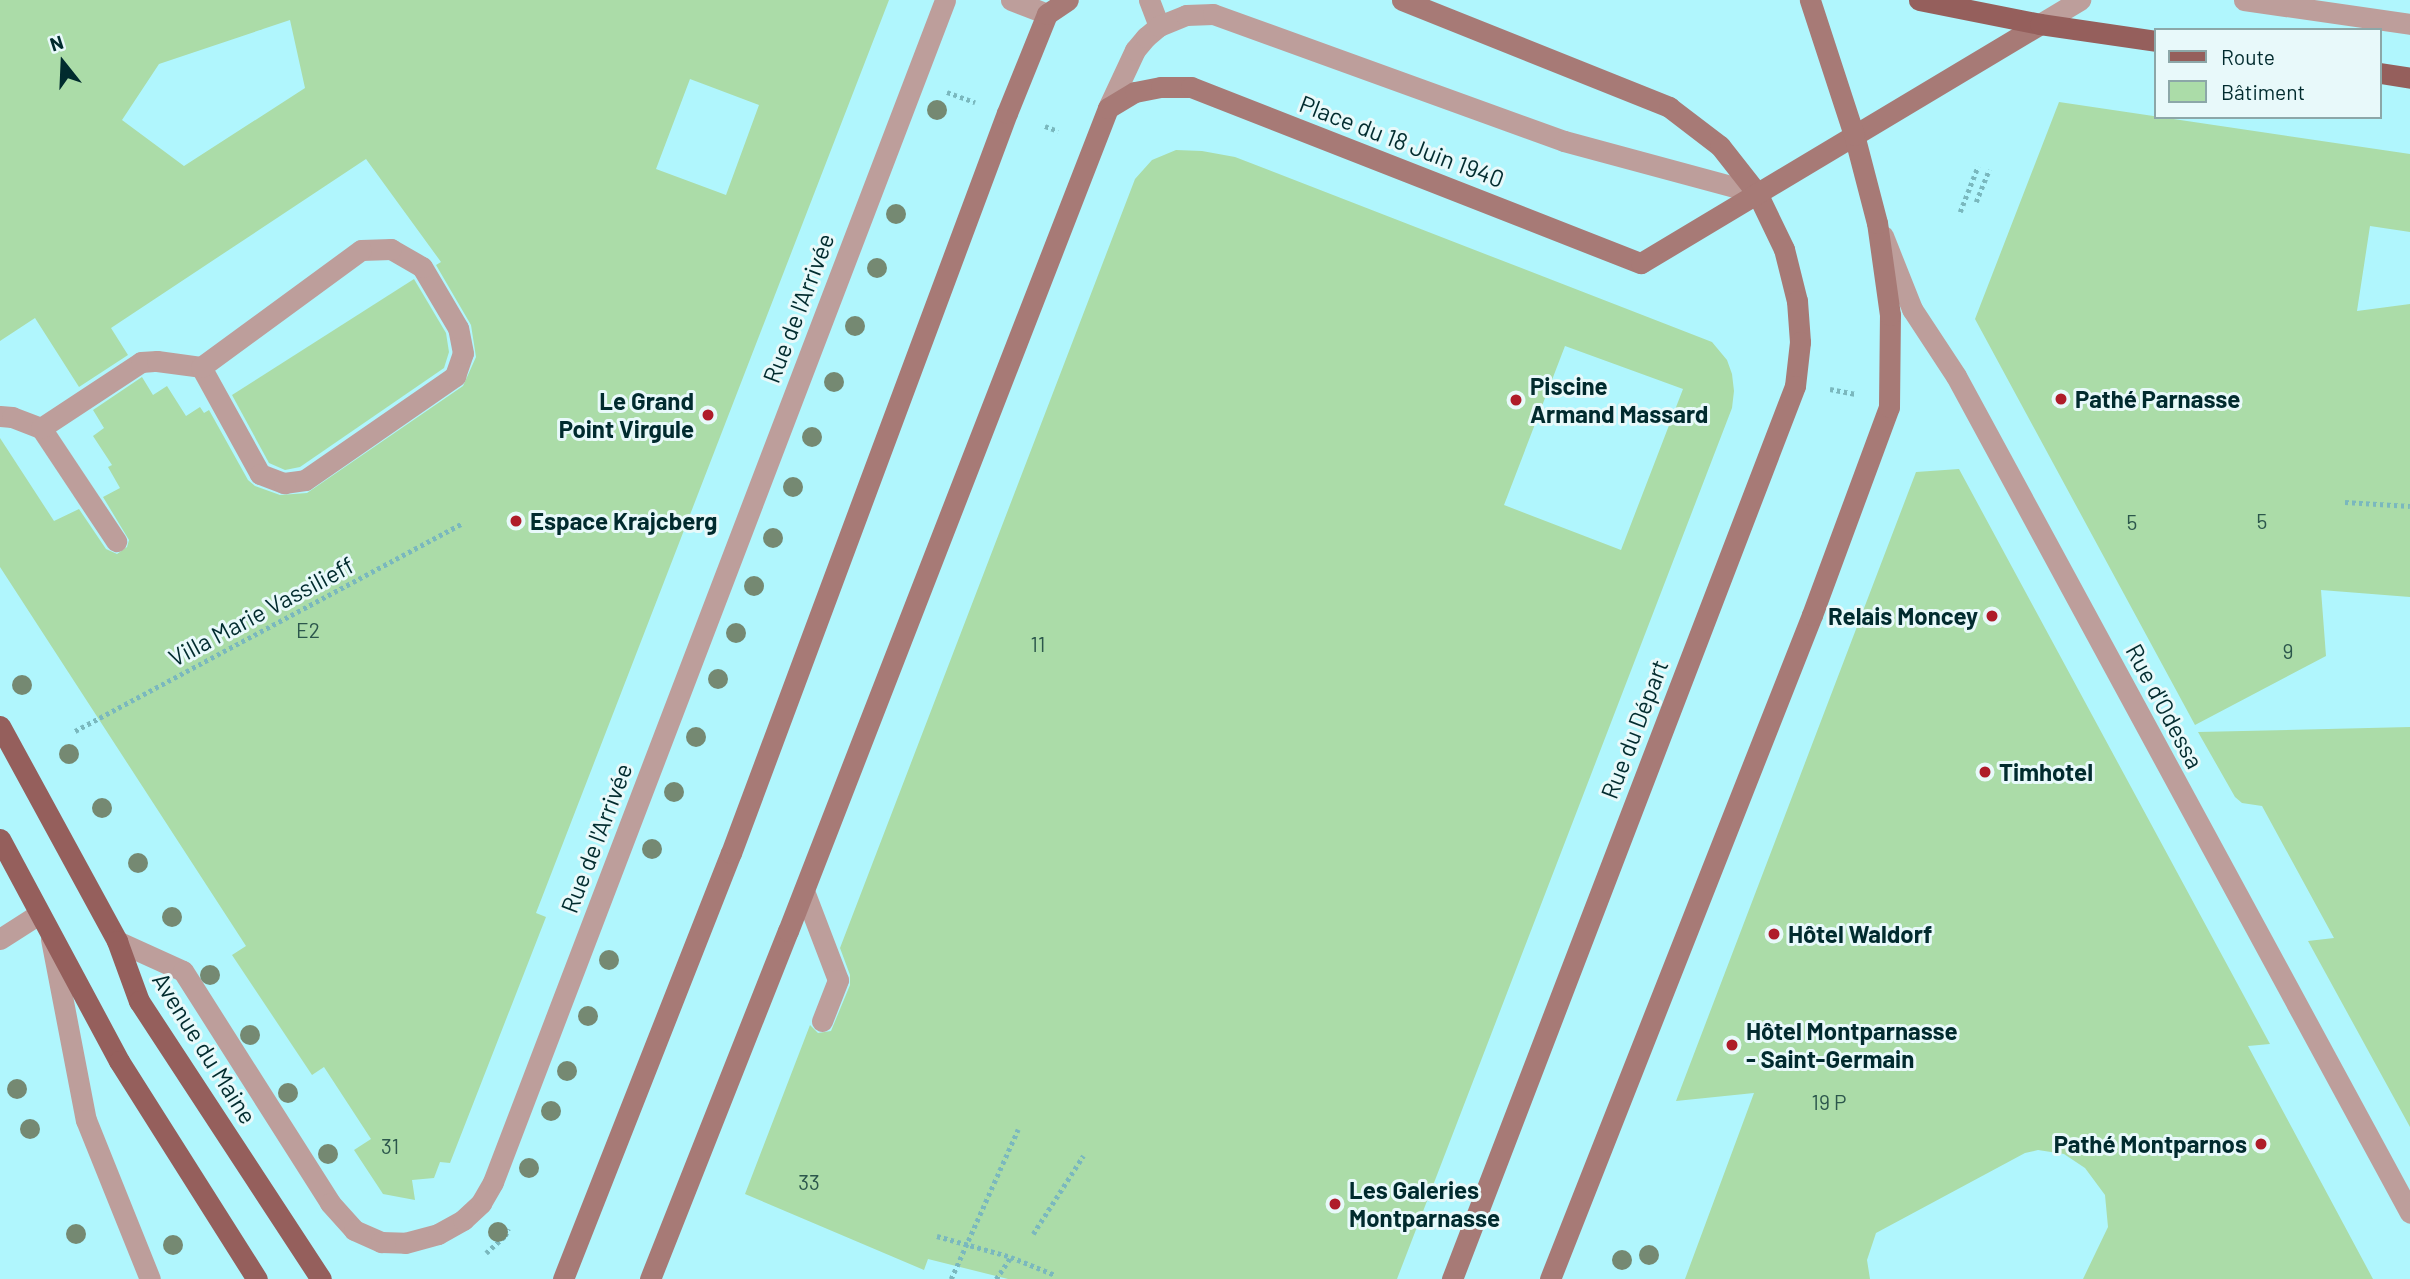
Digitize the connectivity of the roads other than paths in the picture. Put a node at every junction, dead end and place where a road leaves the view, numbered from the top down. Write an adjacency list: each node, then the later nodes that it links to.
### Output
1 (945, 0): 31 (street, Rue de l'Arrivée)
2 (1011, 0): 10 (street)
3 (1068, 0): 10 (main road)
4 (1149, 0): 13 (street)
5 (1402, 0): 19 (main road)
6 (1810, 0): 18 (main road)
7 (1919, 0): 11 (main road)
8 (2080, 0): 11 (street)
9 (2245, 0): 12 (street)
10 (1047, 14): 37 (main road)
11 (2040, 24): 14 (main road); 18 (main road, Place du 18 Juin 1940)
12 (2410, 24)
13 (1159, 26): 17 (street); 19 (street)
14 (2154, 41)
15 (2382, 74): 16 (main road)
16 (2410, 78)
17 (1108, 108): 19 (main road, Place du 18 Juin 1940); 27 (main road)
18 (1854, 135): 19 (main road, Place du 18 Juin 1940); 20 (main road)
19 (1757, 193): 39 (main road, Rue du Départ)
20 (1877, 223): 33 (street, Rue d'Odessa); 40 (main road)
21 (201, 367): 21 (street); 23 (street)
22 (0, 416): 23 (street)
23 (41, 428): 24 (street)
24 (116, 541)
25 (0, 726): 31 (main road, Avenue du Maine)
26 (0, 839): 28 (main road)
27 (804, 891): 32 (street); 38 (main road)
28 (39, 915): 29 (main road); 30 (street)
29 (51, 937): 34 (street); 35 (main road)
30 (0, 939)
31 (117, 941): 36 (main road, Avenue du Maine)
32 (822, 1021)
33 (2410, 1213)
34 (150, 1279)
35 (257, 1279)
36 (321, 1279)
37 (563, 1279)
38 (650, 1279)
39 (1452, 1279)
40 (1550, 1279)

